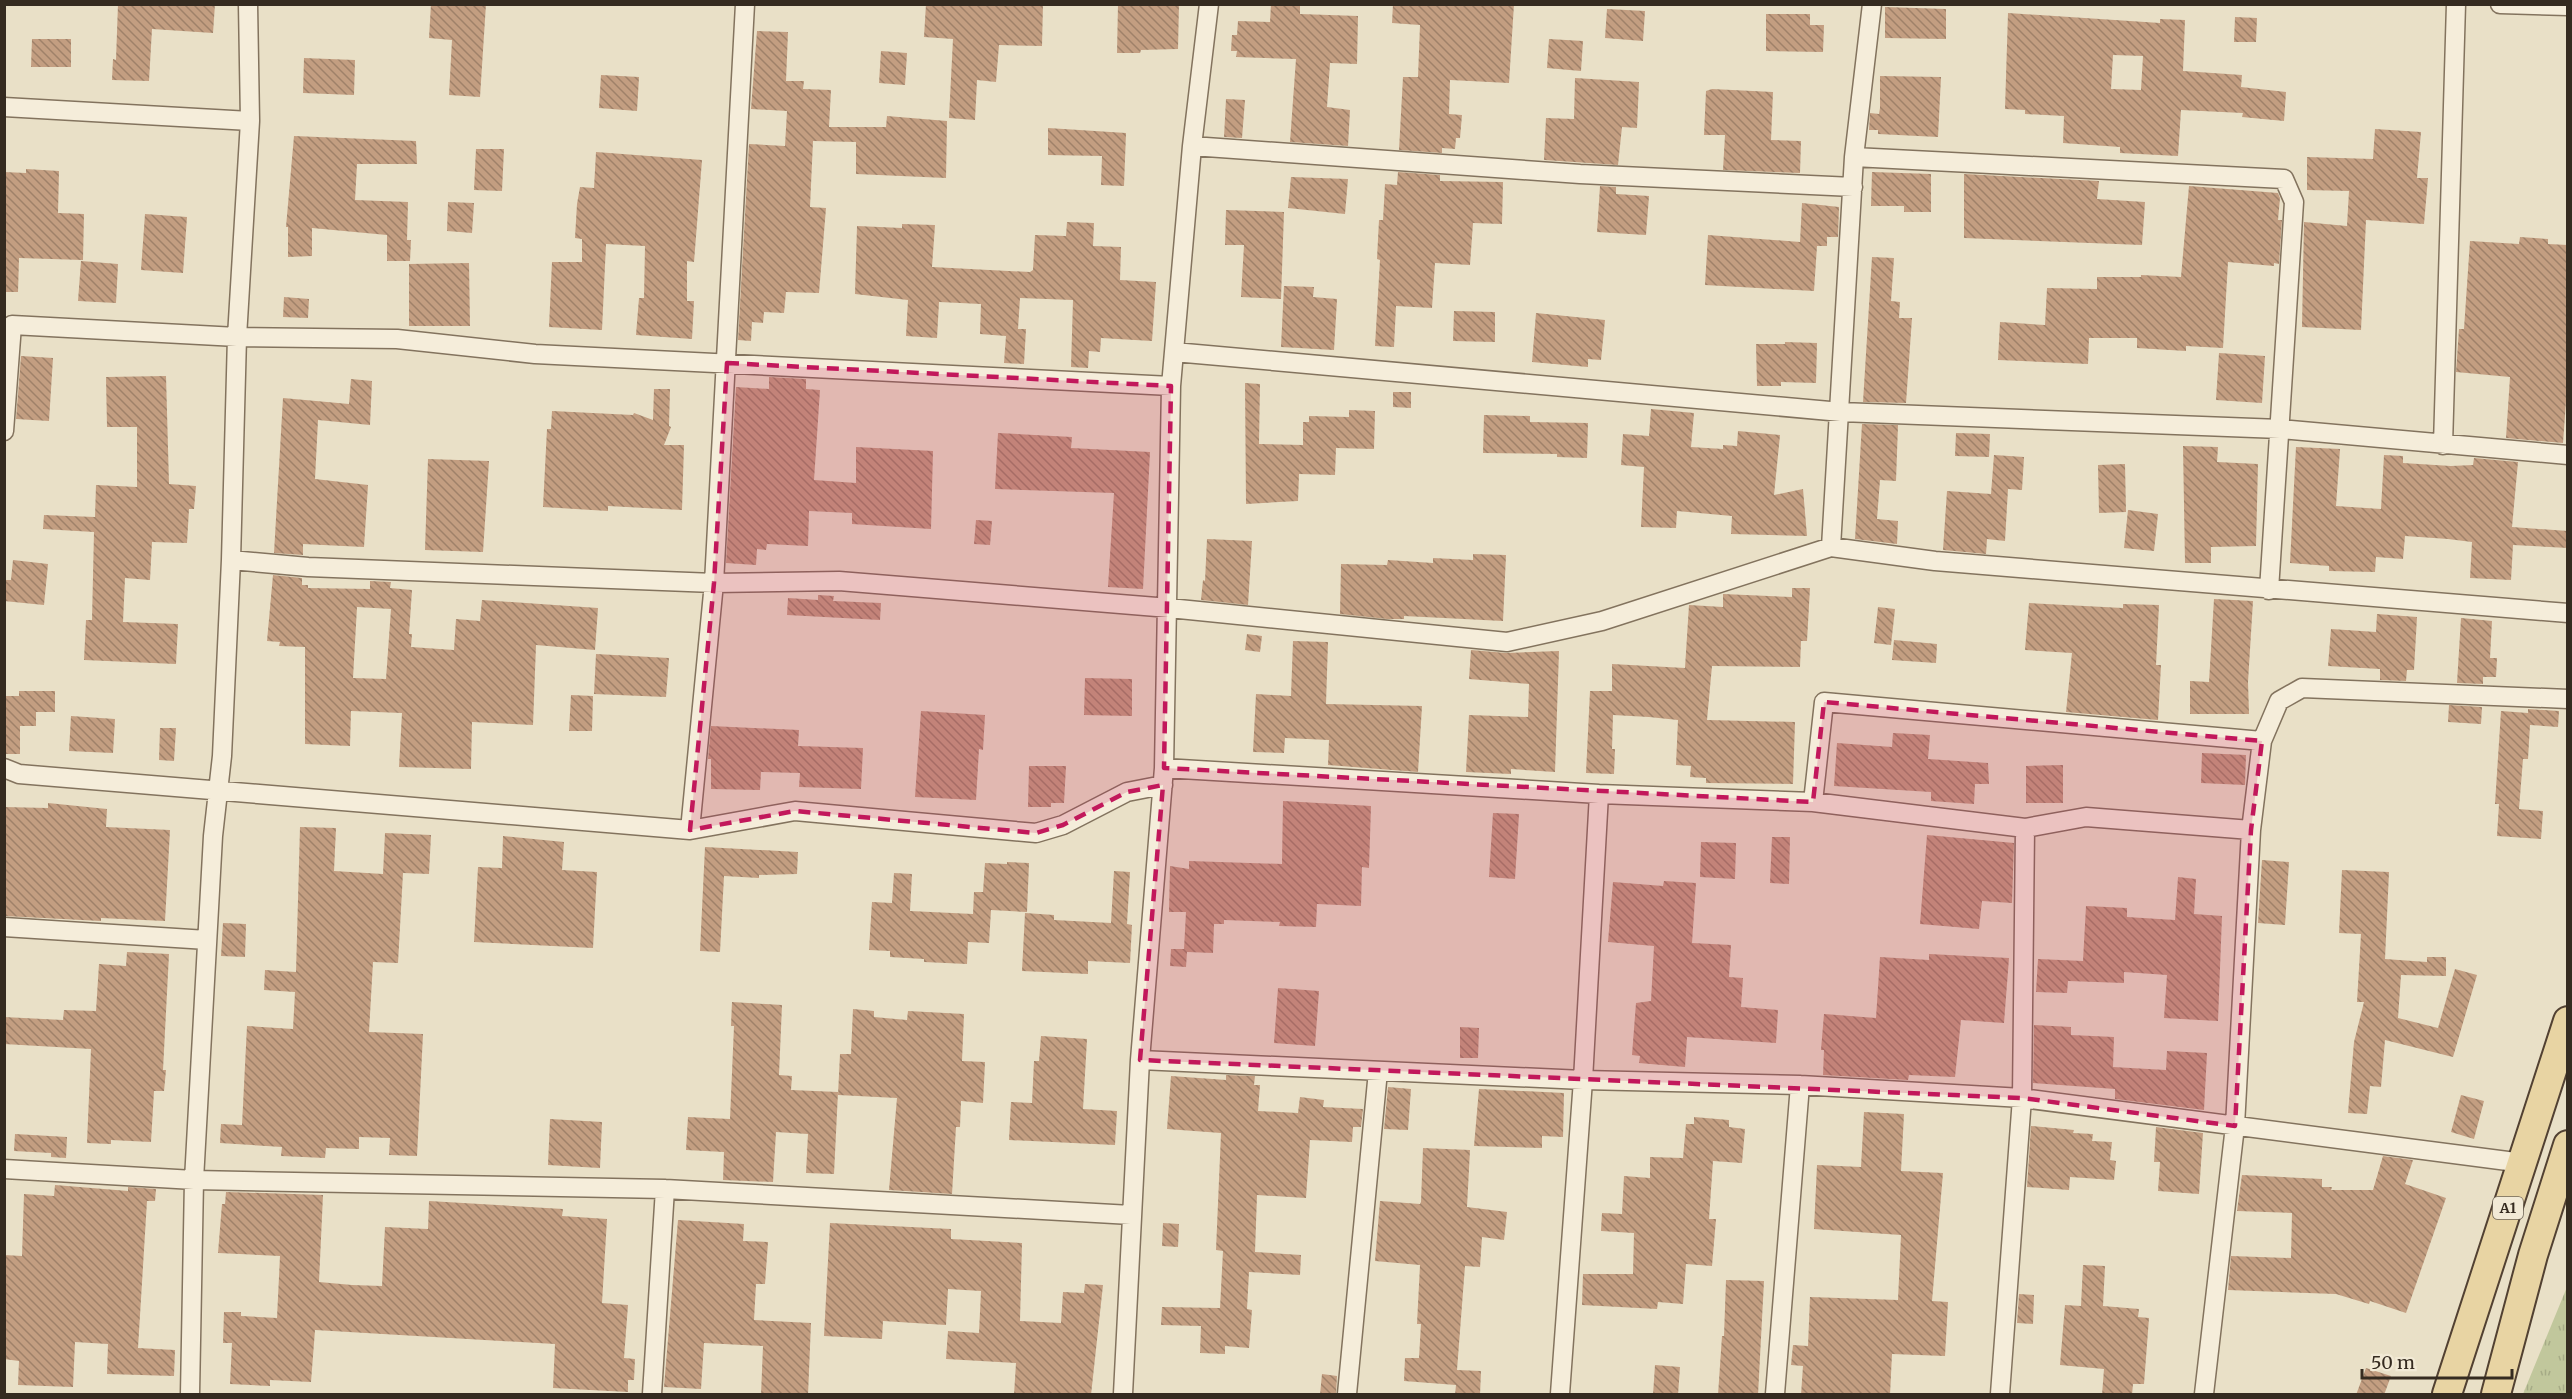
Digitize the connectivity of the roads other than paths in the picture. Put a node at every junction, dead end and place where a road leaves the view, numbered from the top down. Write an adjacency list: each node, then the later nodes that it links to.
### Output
1 (249, 4): 9 (street)
2 (745, 4): 16 (street)
3 (1209, 4): 10 (street)
4 (1872, 4): 11 (street)
5 (2456, 4): 21 (street)
6 (2500, 4): 7 (street)
7 (2568, 6)
8 (4, 106): 9 (street)
9 (250, 121): 14 (street)
10 (1192, 146): 12 (street); 15 (street)
11 (1854, 157): 12 (street); 19 (street)
12 (1852, 187): 18 (street)
13 (8, 325): 14 (street); 20 (street)
14 (237, 337): 16 (street); 24 (street)
15 (1174, 352): 17 (street); 18 (street)
16 (727, 363): 17 (street); 25 (street)
17 (1172, 386): 27 (street)
18 (1841, 412): 19 (street); 23 (street)
19 (2280, 429): 21 (street); 26 (street)
20 (4, 431)
21 (2443, 445): 22 (street)
22 (2568, 454)
23 (1831, 547): 26 (street); 27 (street)
24 (231, 560): 25 (street); 33 (street)
25 (714, 583): 27 (street); 37 (street)
26 (2269, 590): 28 (street)
27 (1169, 608): 32 (street)
28 (2568, 613)
29 (2568, 699): 30 (street)
30 (2262, 741): 35 (street); 38 (street)
31 (4, 768): 33 (street)
32 (1163, 777): 34 (street); 37 (street); 42 (street)
33 (218, 792): 37 (street); 40 (street)
34 (1599, 794): 35 (street); 44 (street)
35 (1813, 802): 36 (street)
36 (2025, 828): 38 (street); 46 (street)
37 (690, 830)
38 (2251, 830): 47 (street)
39 (4, 927): 40 (street)
40 (207, 940): 51 (street)
41 (2568, 1021): 49 (main road, A1)
42 (1140, 1060): 43 (street); 53 (street)
43 (1378, 1071): 44 (street); 57 (street)
44 (1583, 1080): 45 (street); 58 (street)
45 (1800, 1085): 46 (street); 59 (street)
46 (2022, 1098): 47 (street); 60 (street)
47 (2235, 1126): 49 (street); 61 (street)
48 (2568, 1145): 63 (main road, A1)
49 (2523, 1163): 62 (main road, A1)
50 (4, 1169): 51 (street)
51 (194, 1180): 52 (street); 54 (street)
52 (665, 1189): 53 (street); 55 (street)
53 (1131, 1215): 56 (street)
54 (190, 1395)
55 (652, 1395)
56 (1123, 1395)
57 (1347, 1395)
58 (1560, 1395)
59 (1775, 1395)
60 (2000, 1395)
61 (2204, 1395)
62 (2447, 1395)
63 (2496, 1395)

